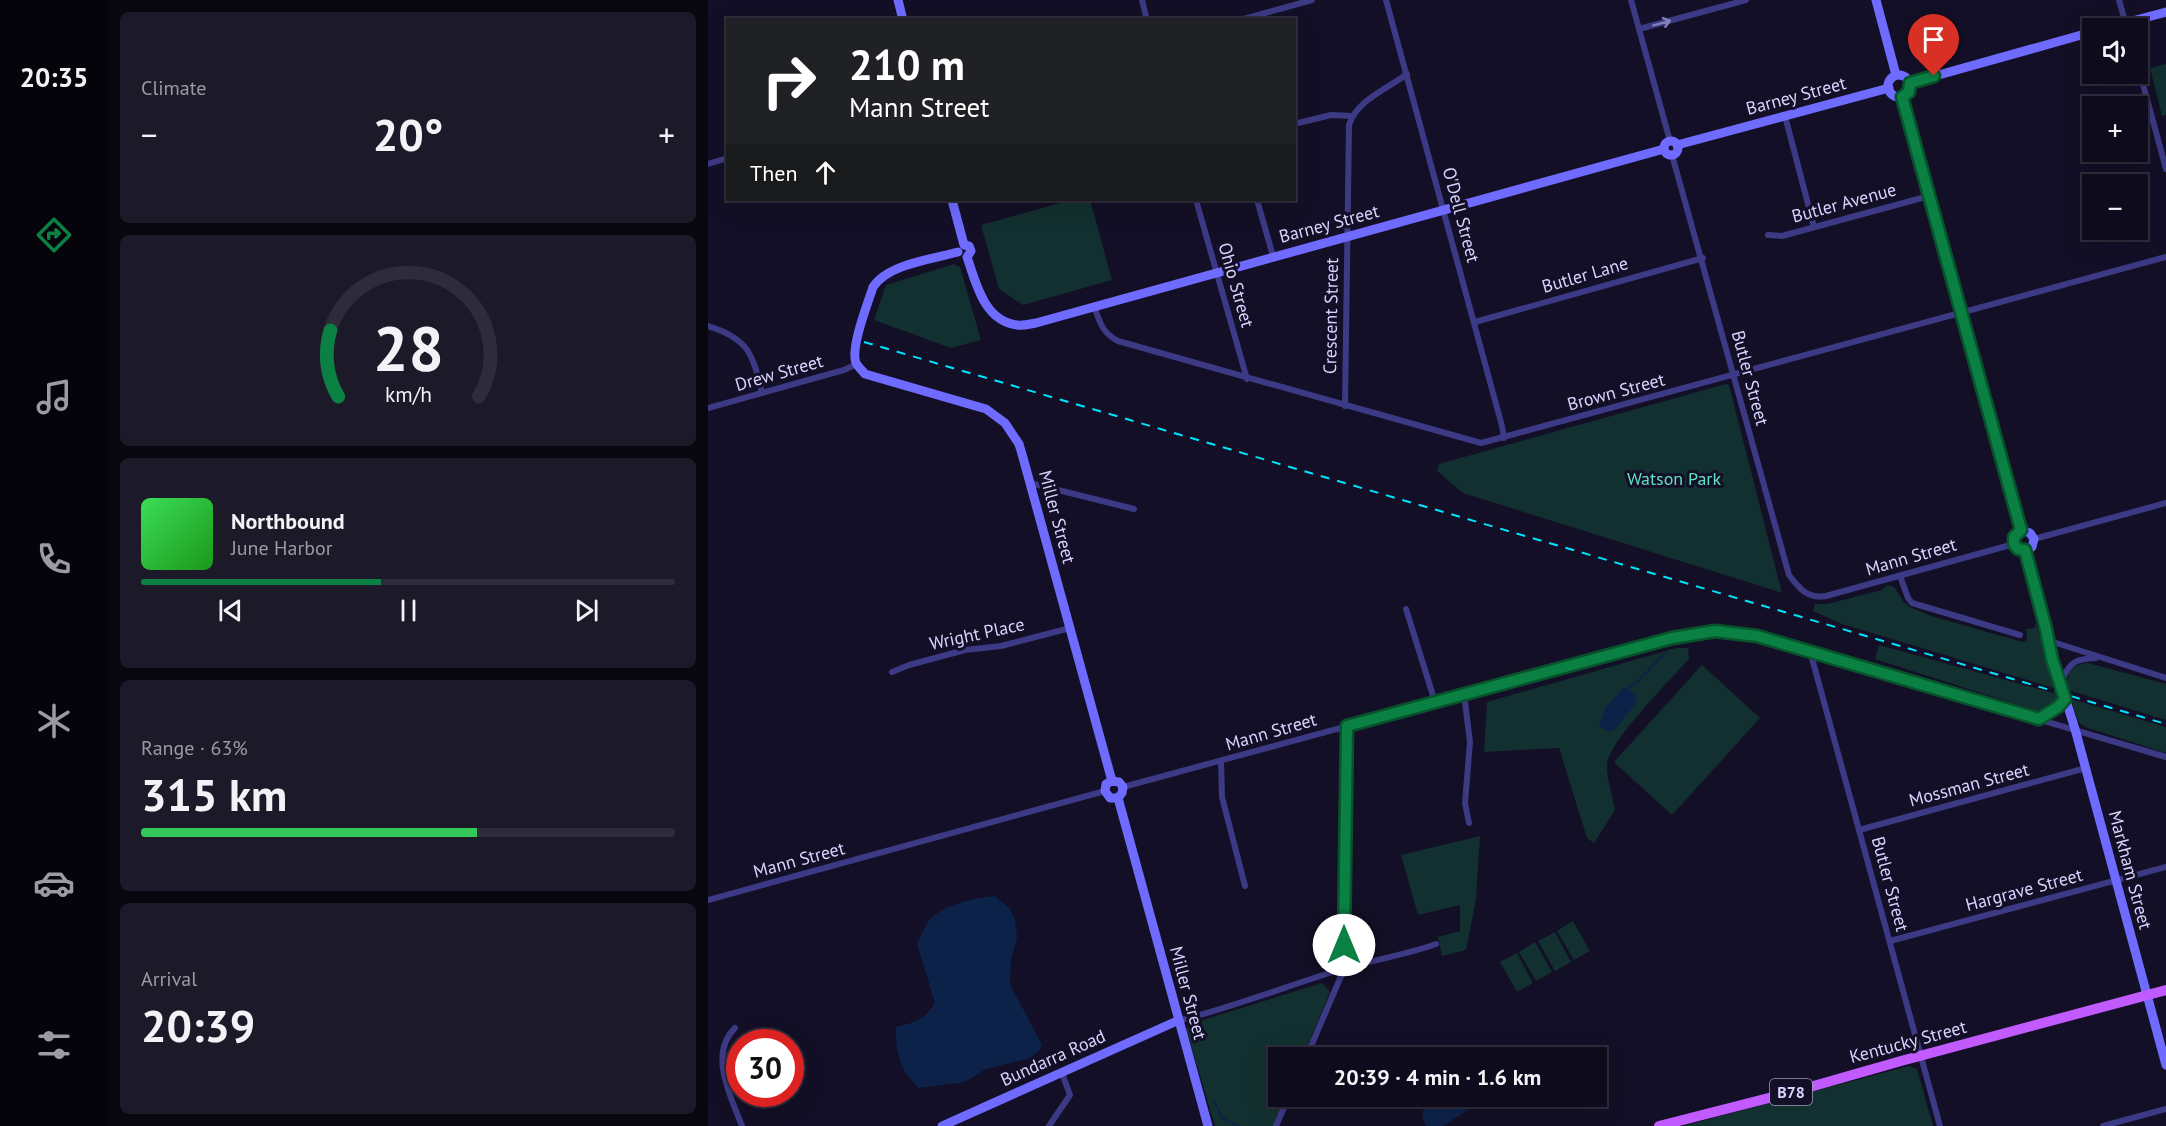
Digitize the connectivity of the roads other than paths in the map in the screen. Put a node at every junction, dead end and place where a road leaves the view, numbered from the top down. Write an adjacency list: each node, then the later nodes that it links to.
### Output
1 (898, 0): 10 (street)
2 (1142, 0): 11 (street)
3 (1312, 0): 12 (street)
4 (1386, 0): 17 (street, O'Dell Street)
5 (1631, 0): 15 (street)
6 (1746, 0): 15 (street, one-way to 6)
7 (1876, 0): 18 (street)
8 (2119, 0): 13 (street)
9 (2166, 12): 14 (street)
10 (902, 18)
11 (1147, 18)
12 (1247, 18)
13 (2124, 18)
14 (2148, 18)
15 (1639, 29): 26 (street)
16 (2082, 35): 19 (street)
17 (1407, 74): 23 (street); 35 (street, O'Dell Street)
18 (1896, 75): 19 (street); 21 (street)
19 (1910, 83): 22 (street)
20 (2143, 84): 30 (street)
21 (1889, 88): 22 (street); 24 (street, Barney Street)
22 (1902, 97): 31 (street)
23 (1352, 116): 25 (street); 38 (street, Crescent Street)
24 (1785, 116): 26 (street, Barney Street); 36 (street)
25 (1296, 124)
26 (1670, 145): 27 (street); 35 (street, Barney Street)
27 (1672, 155): 41 (street, Butler Street)
28 (726, 158): 29 (street)
29 (708, 164)
30 (2166, 169)
31 (1929, 196): 36 (street, Butler Avenue); 45 (street)
32 (952, 201): 39 (street)
33 (1196, 201): 43 (street, Ohio Street)
34 (1257, 201): 40 (street)
35 (1444, 210): 38 (street, Barney Street); 46 (street, O'Dell Street)
36 (1814, 226): 37 (street, Butler Avenue)
37 (1768, 235)
38 (1347, 236): 40 (street, Barney Street); 52 (street, Crescent Street)
39 (963, 251): 44 (street, Barney Street); 48 (street)
40 (1273, 256): 43 (street, Barney Street)
41 (1703, 258): 46 (street, Butler Lane); 49 (street, Butler Street)
42 (2166, 258): 45 (street, Brown Street)
43 (1216, 272): 44 (street, Barney Street); 50 (street, Ohio Street)
44 (1094, 306): 50 (street, Brown Street)
45 (1961, 313): 49 (street, Brown Street); 58 (street)
46 (1475, 322): 54 (street, O'Dell Street)
47 (708, 326): 51 (street)
48 (857, 364): 51 (street, Drew Street); 55 (street, Miller Street)
49 (1733, 375): 54 (street, Brown Street); 63 (street, Butler Street)
50 (1247, 379): 52 (street, Brown Street)
51 (762, 393): 53 (street, Drew Street)
52 (1345, 406): 54 (street, Brown Street)
53 (708, 408)
54 (1504, 438)
55 (1030, 483): 57 (street); 65 (street, Miller Street)
56 (2166, 503): 59 (street)
57 (1134, 509)
58 (2021, 530): 59 (street); 60 (street)
59 (2034, 539): 61 (street)
60 (2014, 544): 61 (street); 62 (street, Mann Street)
61 (2025, 550): 66 (street, Markham Street)
62 (1900, 576): 63 (street, Mann Street); 67 (street)
63 (1816, 597)
64 (1406, 609): 76 (street)
65 (1070, 628): 71 (street, Wright Place); 83 (street, Miller Street)
66 (2046, 629): 68 (street, Markham Street); 73 (street, Markham Street)
67 (2020, 634)
68 (2053, 642): 70 (street); 73 (street, Markham Street)
69 (1810, 651): 74 (street, Mann Street); 77 (street, Mann Street); 88 (street, Butler Street)
70 (2100, 658): 72 (street); 73 (street)
71 (892, 672)
72 (2166, 678)
73 (2062, 680): 75 (street, Markham Street)
74 (1464, 694): 76 (street, Mann Street); 87 (street)
75 (2065, 699): 77 (street); 79 (street, Markham Street)
76 (1435, 702): 78 (street, Mann Street)
77 (2039, 719): 79 (street, Mann Street)
78 (1347, 726): 81 (street, Mann Street); 95 (street)
79 (2075, 729): 80 (street, Mann Street); 82 (street, Markham Street)
80 (2166, 757)
81 (1221, 761): 84 (street, Mann Street); 91 (street)
82 (2086, 768): 88 (street, Mossman Street); 90 (street, Markham Street)
83 (1112, 781): 84 (street); 85 (street)
84 (1123, 787): 86 (street)
85 (1105, 791): 86 (street); 92 (street, Mann Street)
86 (1118, 798): 98 (street, Miller Street)
87 (1469, 823)
88 (1859, 830): 93 (street, Butler Street)
89 (2166, 867): 90 (street, Hargrave Street)
90 (2115, 881): 93 (street, Hargrave Street); 97 (street, Markham Street)
91 (1245, 886)
92 (708, 900)
93 (1890, 941): 101 (street, Butler Street)
94 (1436, 944): 95 (street)
95 (1344, 969): 98 (street); 100 (street)
96 (2166, 990): 97 (main road, Kentucky Street / B78)
97 (2147, 996): 101 (main road, Kentucky Street / B78); 102 (street, Markham Street)
98 (1177, 1021): 103 (street, Bundarra Road); 109 (street, Miller Street)
99 (735, 1028): 106 (street)
100 (1311, 1047)
101 (1921, 1055): 111 (main road, Kentucky Street / B78); 112 (street, Butler Street)
102 (2166, 1065)
103 (1062, 1073): 107 (street, Bundarra Road); 108 (street)
104 (1284, 1107): 110 (street)
105 (2166, 1109): 113 (street)
106 (742, 1126)
107 (942, 1126)
108 (1049, 1126)
109 (1208, 1126)
110 (1276, 1126)
111 (1659, 1126)
112 (1940, 1126)
113 (2103, 1126)

